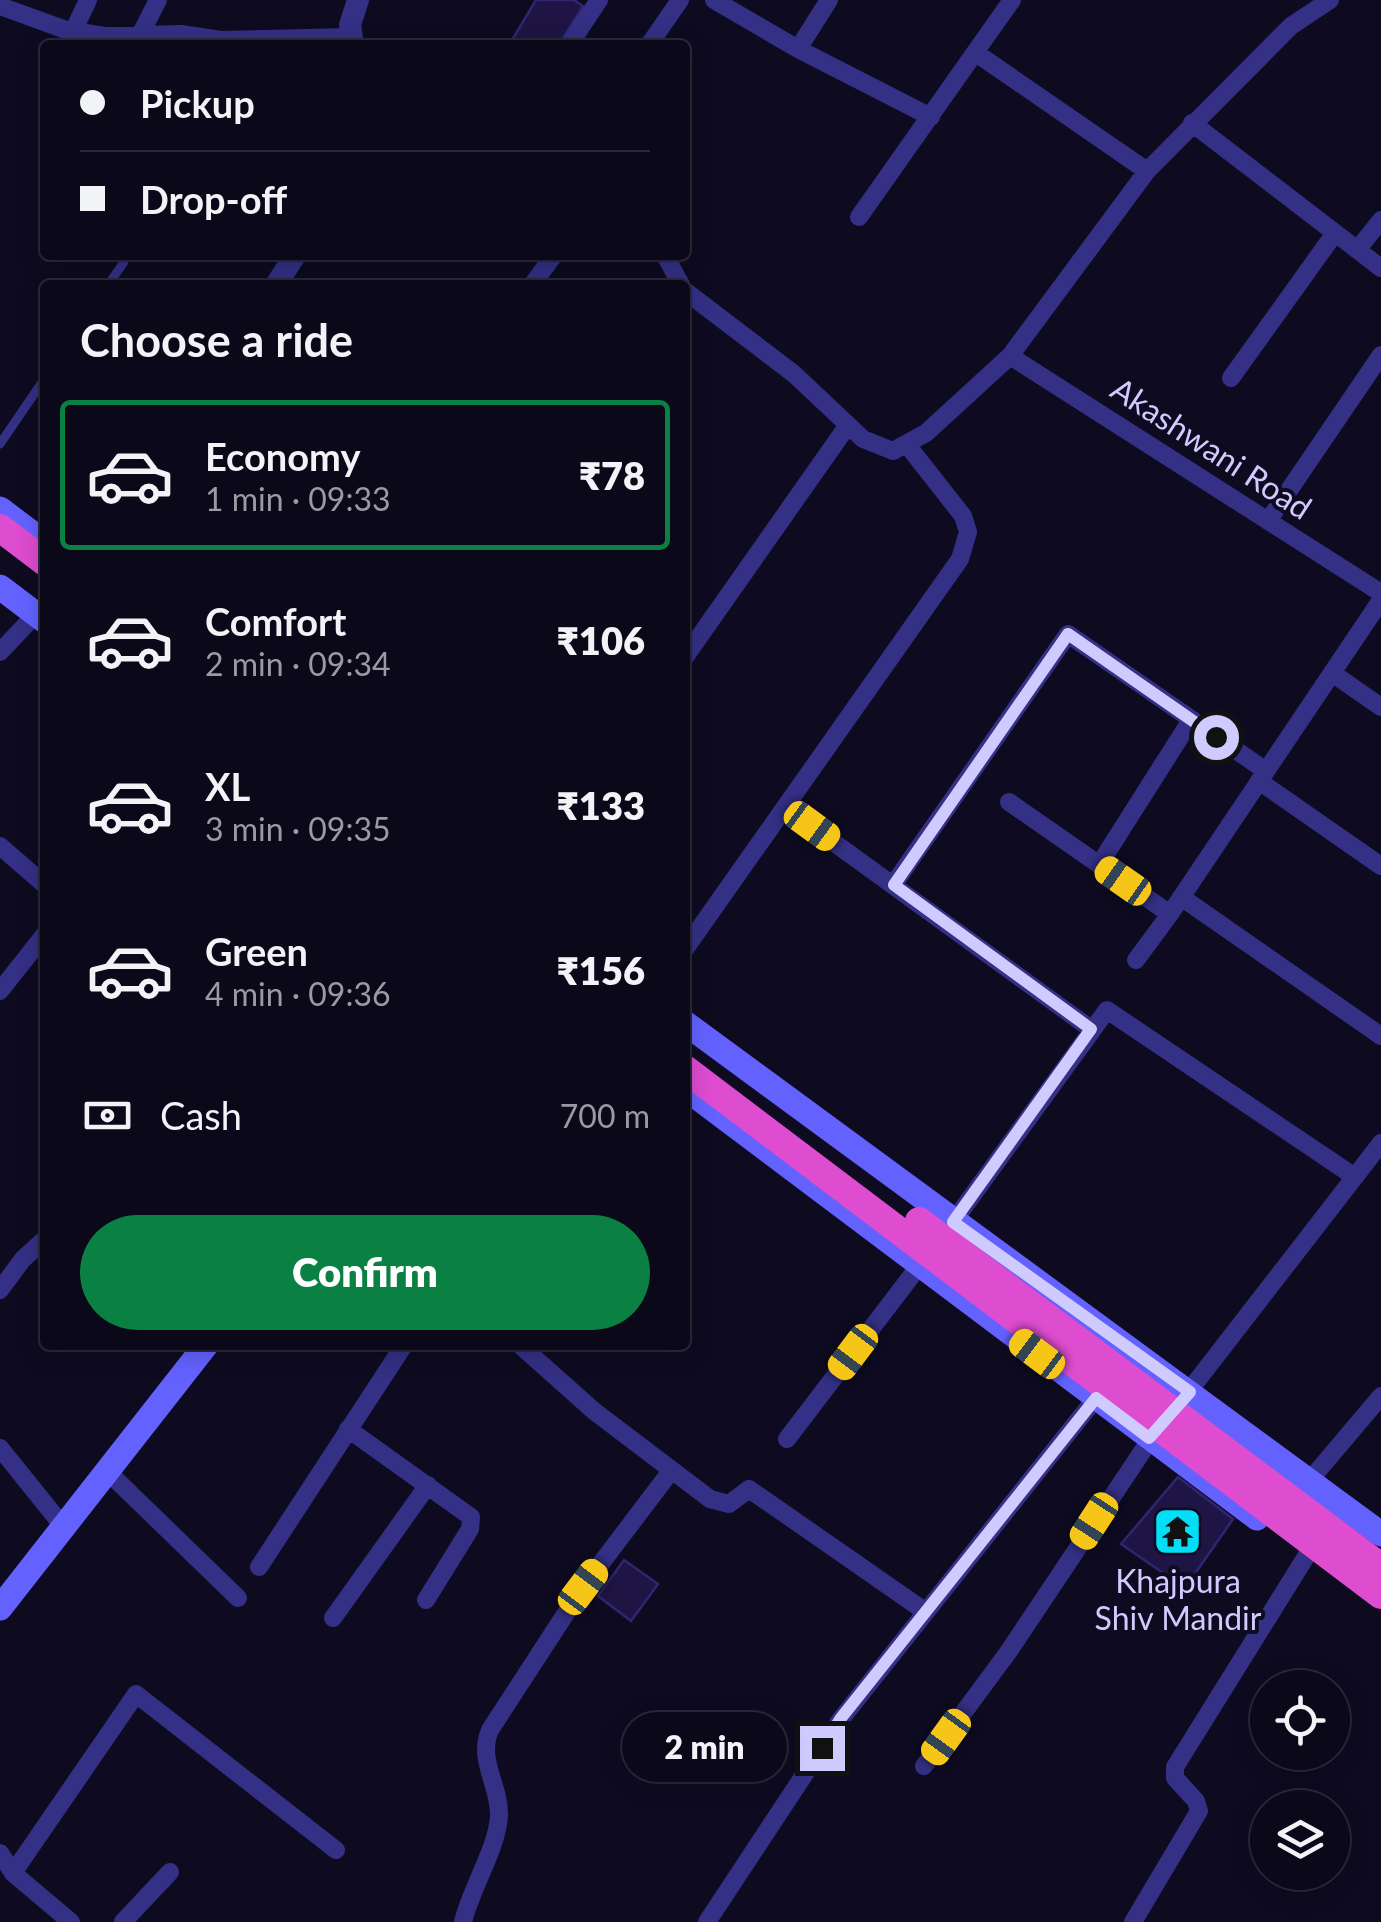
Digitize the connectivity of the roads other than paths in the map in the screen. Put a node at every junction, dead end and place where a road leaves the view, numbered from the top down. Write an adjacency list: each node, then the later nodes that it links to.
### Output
1 (88, 0): 11 (street)
2 (158, 0): 12 (street)
3 (358, 0): 14 (street)
4 (599, 0): 15 (street)
5 (680, 0): 16 (street)
6 (714, 0): 17 (street)
7 (829, 0): 17 (street)
8 (1012, 0): 18 (street)
9 (1330, 0): 20 (street)
10 (0, 6): 11 (street)
11 (73, 32): 12 (street)
12 (139, 37): 13 (street)
13 (221, 40)
14 (352, 40)
15 (572, 40)
16 (652, 40)
17 (798, 49): 19 (street)
18 (976, 53): 19 (street); 21 (street)
19 (930, 117): 22 (street)
20 (1192, 123): 21 (street); 24 (street)
21 (1147, 170): 31 (street)
22 (859, 217)
23 (1381, 220): 25 (street)
24 (1335, 233): 25 (street); 32 (street)
25 (1357, 250): 27 (street)
26 (124, 262): 28 (lane)
27 (1381, 268)
28 (111, 280)
29 (690, 296): 34 (street)
30 (1381, 354): 38 (street)
31 (1010, 356): 36 (street); 38 (street, Akashwani Road)
32 (1231, 378)
33 (40, 385): 35 (lane)
34 (848, 425): 36 (street); 48 (street)
35 (0, 444)
36 (908, 446): 55 (street)
37 (0, 508): 40 (main road)
38 (1268, 520): 45 (street, Akashwani Road)
39 (0, 528): 42 (highway)
40 (40, 539)
41 (0, 550): 43 (highway)
42 (40, 558)
43 (40, 580)
44 (0, 587): 46 (main road)
45 (1381, 596): 50 (street)
46 (40, 613)
47 (40, 616): 49 (street)
48 (690, 650)
49 (0, 652)
50 (1332, 673): 51 (street); 53 (street)
51 (1381, 706)
52 (1192, 720): 53 (street); 57 (street); 60 (street)
53 (1262, 776): 58 (street); 61 (street)
54 (1009, 802): 57 (street)
55 (785, 807): 60 (street); 64 (street)
56 (0, 846): 59 (street)
57 (1099, 865): 62 (street)
58 (1381, 866)
59 (40, 881)
60 (894, 885): 68 (street)
61 (1181, 897): 62 (street); 69 (street)
62 (1170, 914): 65 (street)
63 (40, 940): 66 (street)
64 (690, 942)
65 (1136, 960)
66 (0, 991)
67 (690, 1028): 75 (main road)
68 (1091, 1029): 74 (street); 75 (street)
69 (1381, 1036)
70 (690, 1051): 97 (highway, bridge)
71 (690, 1072): 98 (highway, bridge)
72 (690, 1092): 77 (main road)
73 (1381, 1143): 74 (street)
74 (1355, 1177): 82 (street)
75 (953, 1222): 82 (main road)
76 (40, 1243): 78 (street)
77 (919, 1266): 84 (main road); 86 (street)
78 (0, 1290)
79 (202, 1350): 89 (main road)
80 (401, 1350): 85 (street)
81 (526, 1350): 90 (street)
82 (1190, 1392): 87 (street); 91 (main road)
83 (1381, 1396): 91 (street)
84 (1096, 1398): 87 (main road); 103 (street)
85 (348, 1430): 92 (street); 96 (street)
86 (787, 1438)
87 (1149, 1438): 95 (main road); 105 (street)
88 (0, 1448): 93 (street)
89 (107, 1471): 93 (main road); 99 (street)
90 (671, 1471): 103 (street); 112 (street)
91 (1310, 1480): 94 (main road)
92 (428, 1486): 100 (street); 104 (street)
93 (62, 1525): 101 (main road)
94 (1381, 1534)
95 (1306, 1554): 102 (main road); 114 (street)
96 (259, 1567)
97 (1381, 1567)
98 (1381, 1594)
99 (238, 1598)
100 (426, 1600)
101 (0, 1608)
102 (1381, 1611)
103 (926, 1612): 113 (street)
104 (333, 1618)
105 (924, 1766)
106 (336, 1850): 109 (street)
107 (0, 1853): 109 (street)
108 (170, 1872): 111 (street)
109 (13, 1873): 110 (street)
110 (71, 1922)
111 (124, 1922)
112 (462, 1922)
113 (707, 1922)
114 (1133, 1922)

